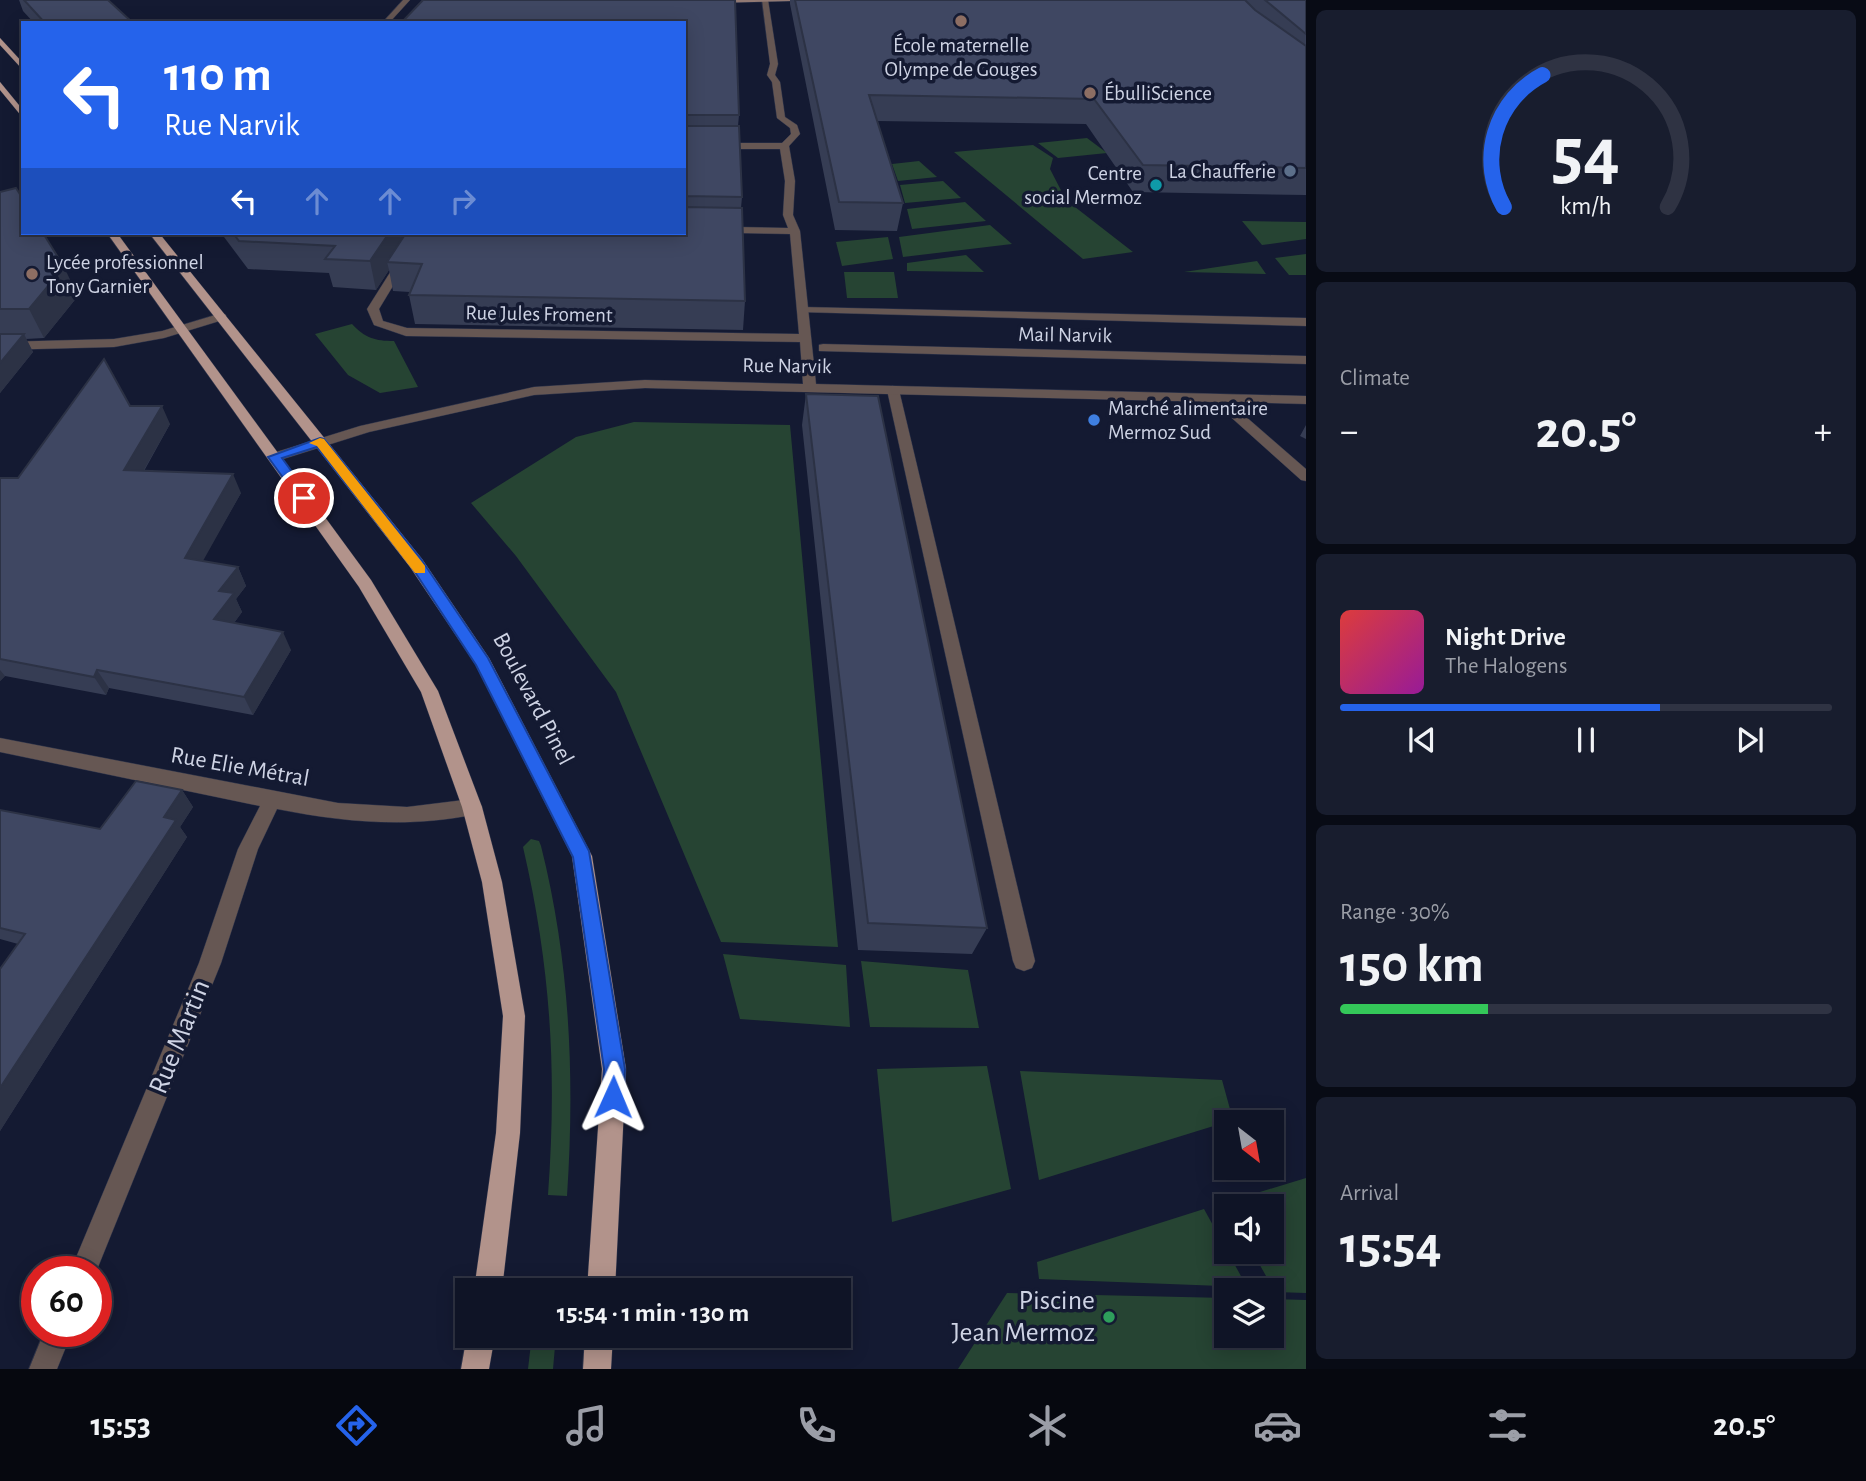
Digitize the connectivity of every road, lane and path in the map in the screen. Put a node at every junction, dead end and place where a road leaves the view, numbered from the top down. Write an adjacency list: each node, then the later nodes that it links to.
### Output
1 (407, 0): 5 (street)
2 (829, 0): 4 (street)
3 (707, 1): 4 (street)
4 (765, 1): 11 (street)
5 (387, 21)
6 (0, 40): 7 (main road)
7 (21, 66)
8 (0, 84): 9 (main road)
9 (21, 113)
10 (686, 146): 11 (street)
11 (784, 146): 13 (street)
12 (686, 229): 13 (street)
13 (795, 230): 17 (street)
14 (114, 235): 20 (main road)
15 (156, 235): 18 (main road, Boulevard Pinel)
16 (419, 235): 21 (street, Rue Jules Froment)
17 (803, 310): 19 (street); 21 (street)
18 (222, 317): 20 (street); 29 (main road, Boulevard Pinel)
19 (1306, 322)
20 (183, 328): 22 (street); 30 (main road)
21 (806, 338): 25 (street)
22 (0, 346)
23 (823, 348): 24 (street, Mail Narvik)
24 (1306, 360)
25 (810, 388): 26 (street, Rue Narvik); 29 (street, Rue Narvik)
26 (893, 390): 27 (street, Rue Narvik); 35 (street)
27 (1216, 397): 28 (street, Rue Narvik); 31 (street)
28 (1306, 400)
29 (320, 442): 30 (street, Rue Narvik); 38 (main road, Boulevard Pinel)
30 (275, 457): 34 (main road)
31 (1306, 477)
32 (0, 745): 33 (street, Rue Elie Métral)
33 (272, 800): 34 (street, Rue Elie Métral); 36 (street, Rue Martin)
34 (472, 807): 37 (main road)
35 (1024, 961)
36 (90, 1256)
37 (490, 1278)
38 (602, 1278)
39 (52, 1347): 42 (street)
40 (479, 1348): 43 (main road)
41 (598, 1348): 44 (main road)
42 (43, 1369)
43 (475, 1369)
44 (597, 1369)

